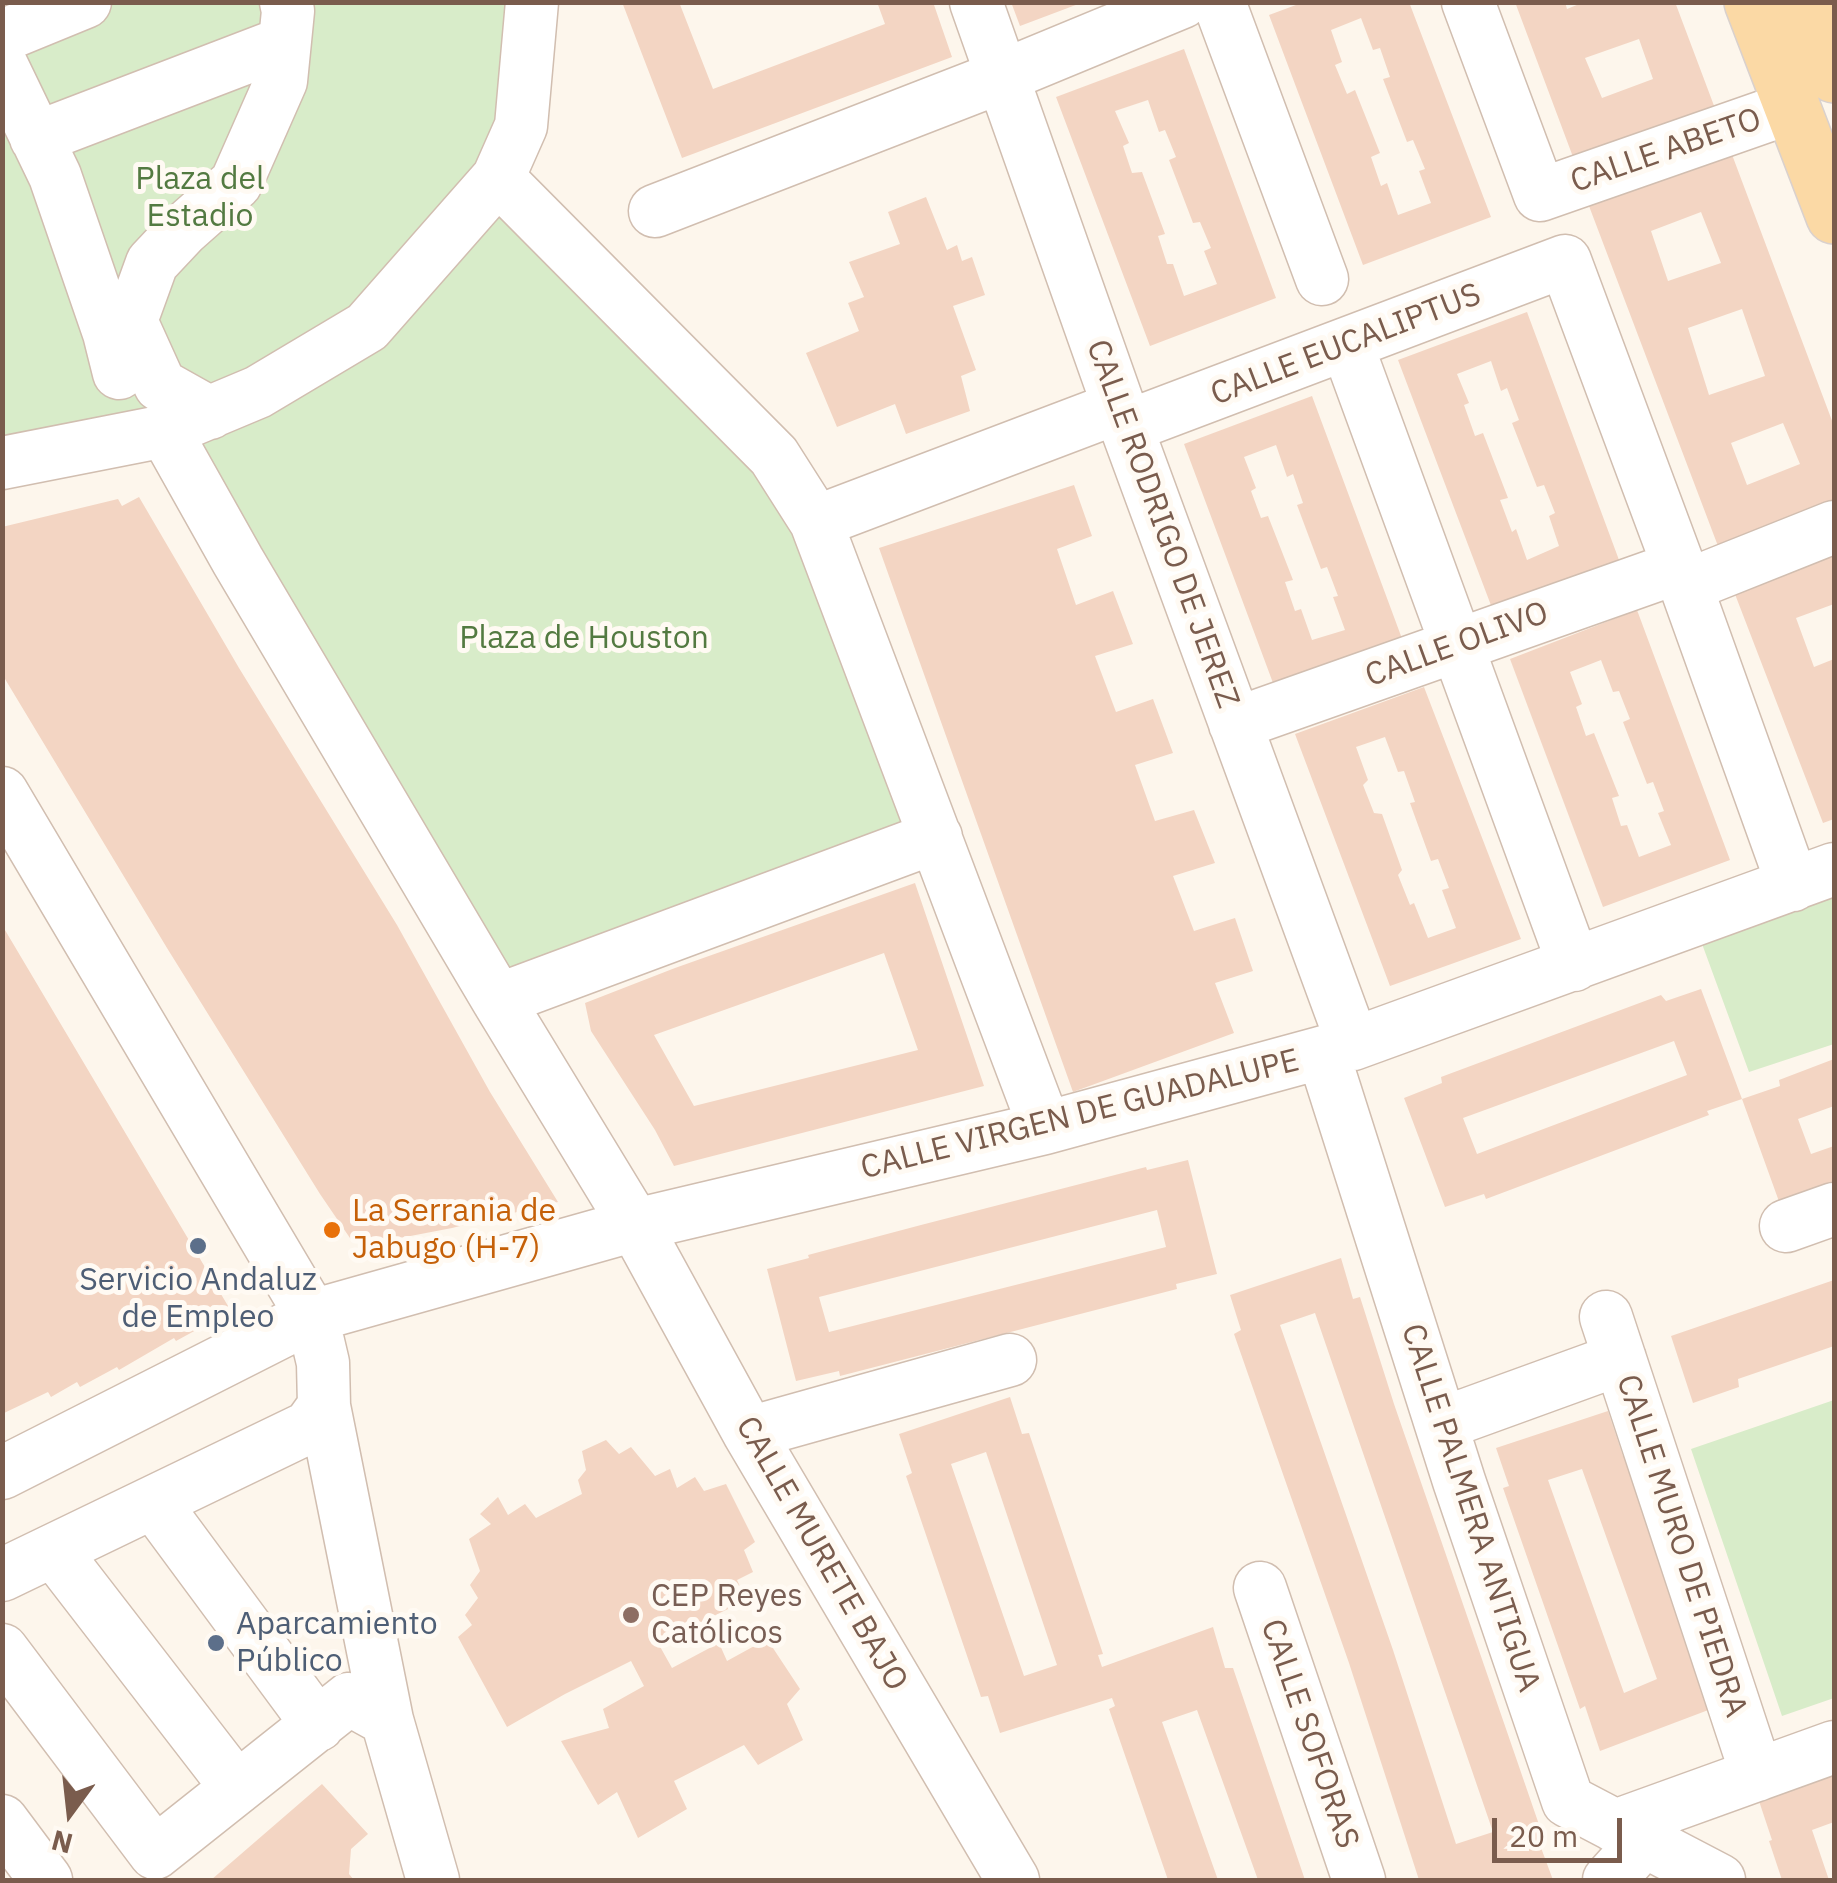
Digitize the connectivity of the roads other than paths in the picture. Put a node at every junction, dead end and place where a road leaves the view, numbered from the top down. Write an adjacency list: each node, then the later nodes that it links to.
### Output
1 (85, 2): 10 (street)
2 (532, 2): 16 (street)
3 (976, 2): 13 (street, CALLE RODRIGO DE JEREZ)
4 (1182, 2): 13 (street)
5 (1219, 2): 19 (street)
6 (1468, 2): 14 (street, CALLE ABETO)
7 (1752, 2): 14 (main road)
8 (1807, 2): 12 (main road)
9 (285, 23): 15 (street); 22 (street)
10 (2, 36)
11 (2, 66): 15 (street)
12 (1834, 75)
13 (1003, 76): 17 (street); 21 (street, CALLE RODRIGO DE JEREZ)
14 (1792, 108): 18 (main road)
15 (36, 138): 23 (street)
16 (498, 178): 22 (street); 25 (street)
17 (655, 211)
18 (1834, 216)
19 (1322, 279)
20 (1347, 345): 21 (street, CALLE EUCALIPTUS); 27 (street, CALLE EUCALIPTUS); 28 (street)
21 (1122, 417): 25 (street, CALLE EUCALIPTUS); 29 (street, CALLE RODRIGO DE JEREZ)
22 (187, 422): 23 (street); 34 (street)
23 (114, 439): 24 (street)
24 (8, 460)
25 (816, 522): 31 (street)
26 (1834, 527): 27 (street, CALLE OLIVO)
27 (1682, 576): 28 (street, CALLE OLIVO); 32 (street)
28 (1456, 645): 29 (street, CALLE OLIVO); 33 (street)
29 (1235, 724): 35 (street, CALLE RODRIGO DE JEREZ)
30 (2, 792): 38 (street)
31 (936, 837): 34 (street); 36 (street)
32 (1814, 877): 33 (street, CALLE VIRGEN DE GUADALUPE)
33 (1574, 965): 35 (street, CALLE VIRGEN DE GUADALUPE)
34 (498, 1000): 37 (street)
35 (1338, 1048): 36 (street, CALLE VIRGEN DE GUADALUPE); 41 (street, CALLE PALMERA ANTIGUA)
36 (1045, 1128): 37 (street, CALLE VIRGEN DE GUADALUPE)
37 (636, 1225): 38 (street, CALLE VIRGEN DE GUADALUPE); 42 (street, CALLE MURETE BAJO)
38 (312, 1316): 40 (street); 43 (street, CALLE VIRGEN DE GUADALUPE)
39 (1010, 1360): 42 (street)
40 (324, 1406): 44 (street); 49 (street)
41 (1441, 1424): 52 (street, CALLE MURO DE PIEDRA); 55 (street, CALLE PALMERA ANTIGUA)
42 (749, 1433): 58 (street, CALLE MURETE BAJO)
43 (2, 1474)
44 (154, 1503): 45 (street); 50 (street)
45 (54, 1551): 46 (street); 53 (street)
46 (2, 1575)
47 (1260, 1588): 59 (street, CALLE SOFORAS)
48 (2, 1650): 53 (street)
49 (387, 1720): 50 (street); 57 (street)
50 (318, 1724): 53 (street)
51 (1834, 1746): 52 (street)
52 (1756, 1775): 55 (street)
53 (237, 1788)
54 (2, 1821): 56 (street)
55 (1629, 1833): 60 (street); 61 (street, CALLE PALMERA ANTIGUA)
56 (46, 1880)
57 (433, 1880)
58 (1013, 1880)
59 (1359, 1880)
60 (1609, 1880)
61 (1719, 1880)

